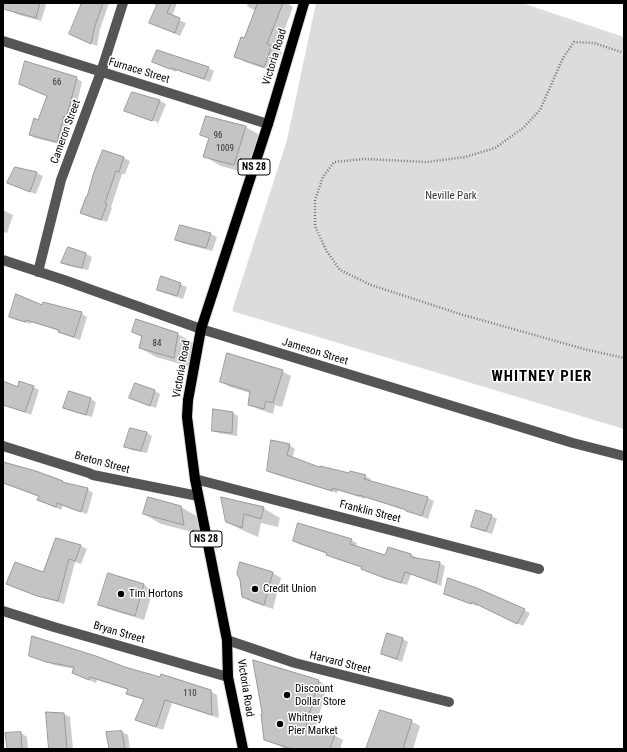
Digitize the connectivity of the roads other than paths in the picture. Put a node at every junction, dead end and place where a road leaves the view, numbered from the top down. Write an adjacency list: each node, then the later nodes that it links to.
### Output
1 (123, 3): 4 (street, Cameron Street)
2 (304, 3): 5 (main road, Victoria Road / NS 28)
3 (3, 41): 4 (street, Furnace Street)
4 (101, 72): 5 (street, Furnace Street); 7 (street, Cameron Street)
5 (268, 124): 8 (main road, Victoria Road / NS 28)
6 (3, 260): 7 (street, Jameson Street)
7 (38, 272): 8 (street, Jameson Street)
8 (201, 329): 10 (street, Jameson Street); 11 (main road, Victoria Road / NS 28)
9 (3, 446): 12 (street, Breton Street)
10 (624, 455)
11 (195, 479): 12 (main road, Victoria Road / NS 28); 13 (street, Franklin Street)
12 (198, 496): 15 (main road, Victoria Road / NS 28)
13 (539, 569)
14 (3, 611): 16 (street, Bryan Street)
15 (226, 640): 16 (main road, Victoria Road / NS 28); 17 (street, Harvard Street)
16 (228, 677): 18 (main road, Victoria Road / NS 28)
17 (449, 702)
18 (243, 749)

